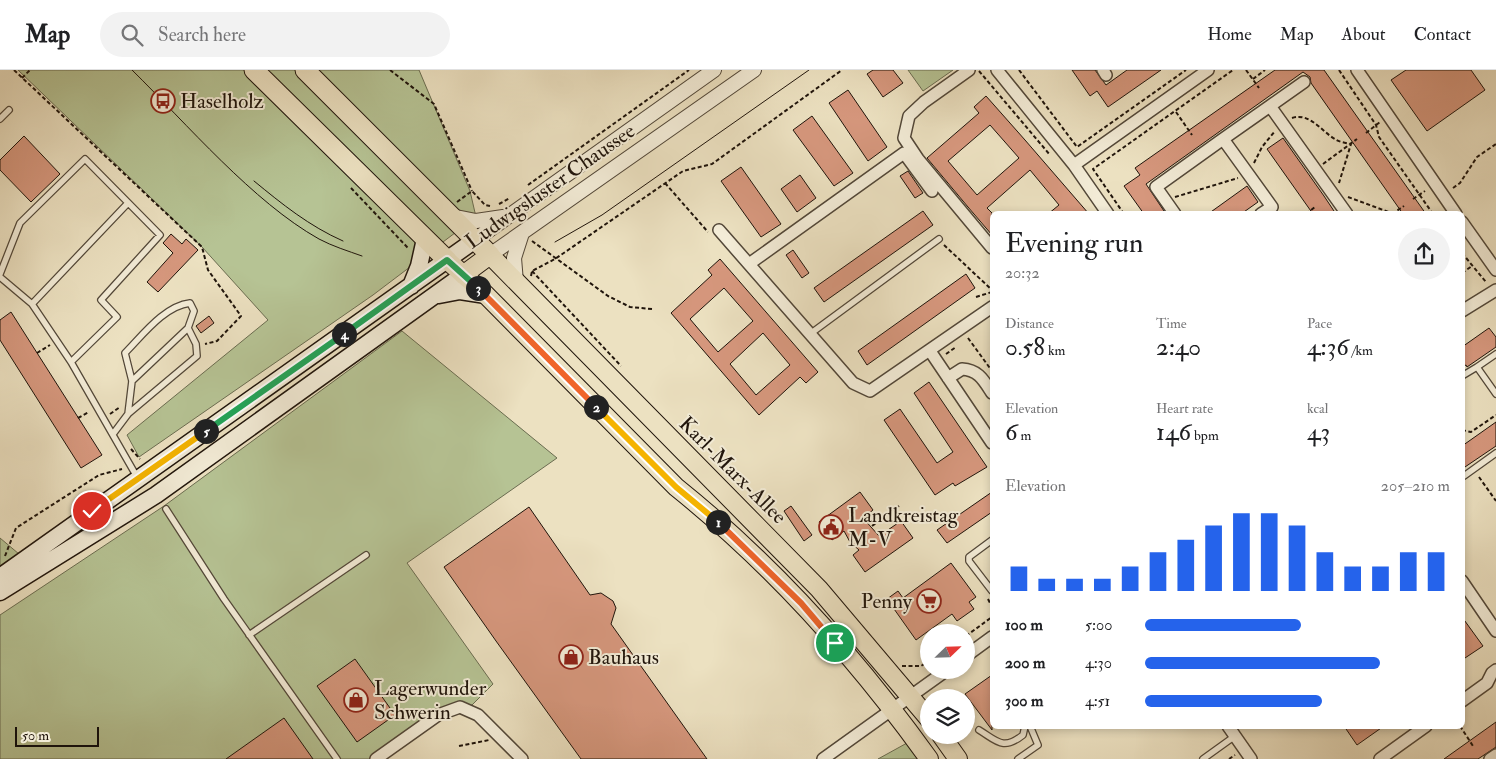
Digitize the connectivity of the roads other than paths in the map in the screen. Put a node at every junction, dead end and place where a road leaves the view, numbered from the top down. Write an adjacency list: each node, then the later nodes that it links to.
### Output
1 (254, 70): 27 (highway)
2 (306, 70): 23 (highway)
3 (754, 70): 25 (street, Ludwigsluster Chaussee)
4 (969, 70): 30 (street)
5 (997, 70): 14 (street)
6 (1357, 70): 21 (street)
7 (1206, 71): 14 (street)
8 (706, 72): 22 (street, Ludwigsluster Chaussee)
9 (1304, 82): 10 (street)
10 (1270, 106): 13 (street); 20 (street)
11 (9, 110): 12 (lane)
12 (0, 119)
13 (1223, 139): 18 (street); 19 (street)
14 (1074, 165): 17 (street)
15 (932, 191): 33 (street)
16 (128, 203): 36 (lane); 42 (lane); 49 (lane)
17 (1106, 211)
18 (1173, 211)
19 (1266, 211)
20 (1345, 211)
21 (1454, 211)
22 (509, 215): 23 (street); 28 (street, Ludwigsluster Chaussee)
23 (451, 216): 28 (highway)
24 (1465, 226): 34 (street)
25 (522, 233): 31 (street, Ludwigsluster Chaussee); 37 (street)
26 (716, 233): 33 (street)
27 (424, 239): 32 (highway); 38 (main road)
28 (475, 240): 31 (highway); 32 (main road, Ludwigsluster Chaussee)
29 (939, 240): 46 (lane)
30 (990, 246)
31 (490, 256): 35 (main road, Ludwigsluster Chaussee); 37 (main road, Karl-Marx-Allee)
32 (447, 260): 35 (main road); 38 (main road, Ludwigsluster Chaussee)
33 (749, 264): 46 (street)
34 (1496, 270)
35 (463, 274): 40 (main road); 41 (main road, Ludwigsluster Chaussee)
36 (0, 275): 42 (lane)
37 (516, 282): 75 (main road, Karl-Marx-Allee)
38 (411, 286): 61 (main road, Ludwigsluster Chaussee)
39 (1496, 290): 44 (street)
40 (486, 295): 41 (main road); 78 (main road)
41 (432, 297): 68 (main road, Ludwigsluster Chaussee)
42 (32, 304): 49 (lane)
43 (990, 308): 47 (street)
44 (1465, 309)
45 (188, 328): 53 (lane); 53 (lane); 56 (lane)
46 (810, 334): 47 (street)
47 (930, 351): 52 (street)
48 (1496, 354): 50 (lane)
49 (71, 362): 57 (lane)
50 (1477, 367): 51 (lane); 55 (lane)
51 (1465, 374)
52 (948, 378): 54 (street); 58 (street)
53 (132, 381): 56 (lane)
54 (990, 390)
55 (1496, 394)
56 (128, 414): 57 (lane)
57 (113, 434): 61 (lane)
58 (990, 440)
59 (1496, 454): 60 (lane)
60 (1465, 475)
61 (138, 478): 65 (main road, Ludwigsluster Chaussee)
62 (166, 510): 70 (lane)
63 (990, 542): 67 (lane)
64 (366, 555): 70 (lane)
65 (0, 577)
66 (1465, 585): 69 (street)
67 (990, 588)
68 (0, 592)
69 (1496, 631)
70 (249, 635): 87 (lane)
71 (990, 638): 72 (street)
72 (975, 649)
73 (1496, 670): 76 (street)
74 (935, 679): 75 (street)
75 (911, 696): 77 (main road, Karl-Marx-Allee); 78 (street)
76 (1465, 699)
77 (920, 708)
78 (892, 710): 90 (street); 91 (main road)
79 (1024, 729): 83 (lane)
80 (1031, 729): 93 (lane)
81 (1230, 729): 84 (street)
82 (1422, 729): 96 (street)
83 (979, 730)
84 (1235, 736): 94 (lane); 95 (street)
85 (947, 744): 92 (main road)
86 (1496, 755): 97 (street)
87 (337, 759)
88 (376, 759): 89 (street)
89 (522, 759)
90 (823, 759)
91 (929, 759)
92 (958, 759)
93 (1018, 759)
94 (1203, 759)
95 (1251, 759)
96 (1380, 759)
97 (1490, 759)

